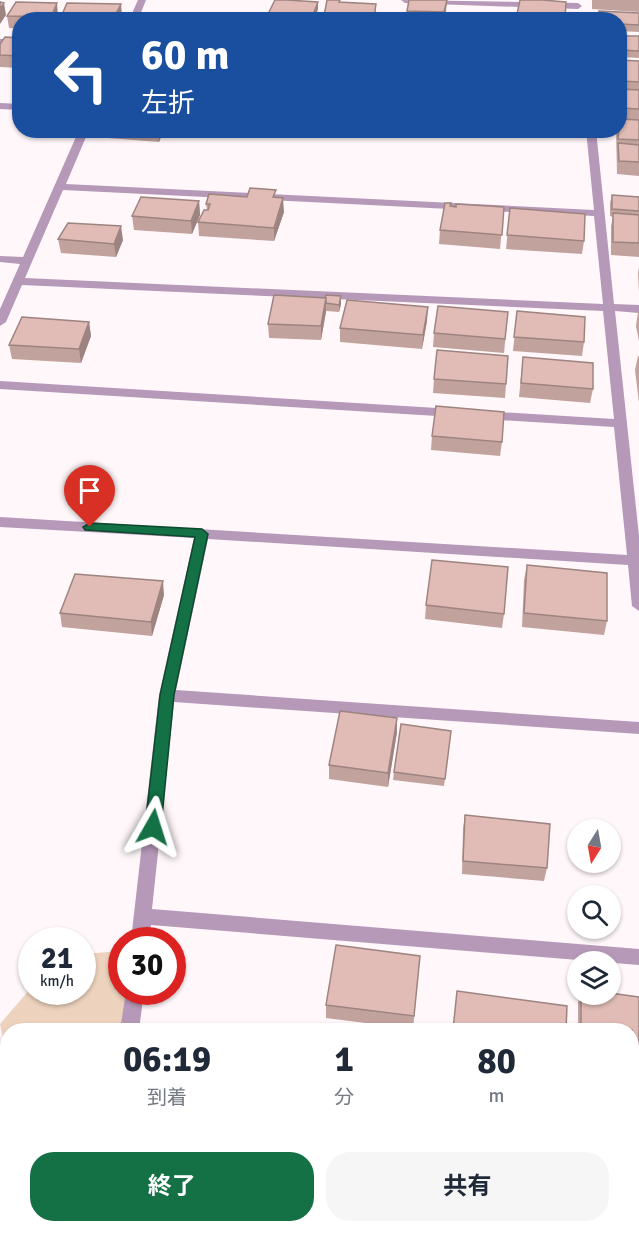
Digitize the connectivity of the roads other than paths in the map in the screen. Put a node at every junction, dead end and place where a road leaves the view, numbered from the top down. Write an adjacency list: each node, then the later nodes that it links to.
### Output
1 (405, 0): 2 (street)
2 (578, 3)
3 (80, 138): 5 (street)
4 (592, 138): 6 (street)
5 (59, 187): 6 (street); 8 (street)
6 (599, 213): 10 (street)
7 (0, 259): 8 (street)
8 (26, 261): 9 (street)
9 (17, 281): 10 (street); 12 (street)
10 (609, 308): 11 (street); 14 (street)
11 (639, 309)
12 (0, 322)
13 (0, 385): 14 (street)
14 (621, 423): 17 (street)
15 (0, 522): 16 (street)
16 (202, 534): 17 (street); 19 (street)
17 (634, 560): 18 (street)
18 (639, 606)
19 (167, 695): 20 (street); 21 (street)
20 (639, 728)
21 (143, 916): 22 (street); 23 (street)
22 (142, 927)
23 (639, 957)
24 (133, 1005): 25 (street)
25 (131, 1023)

